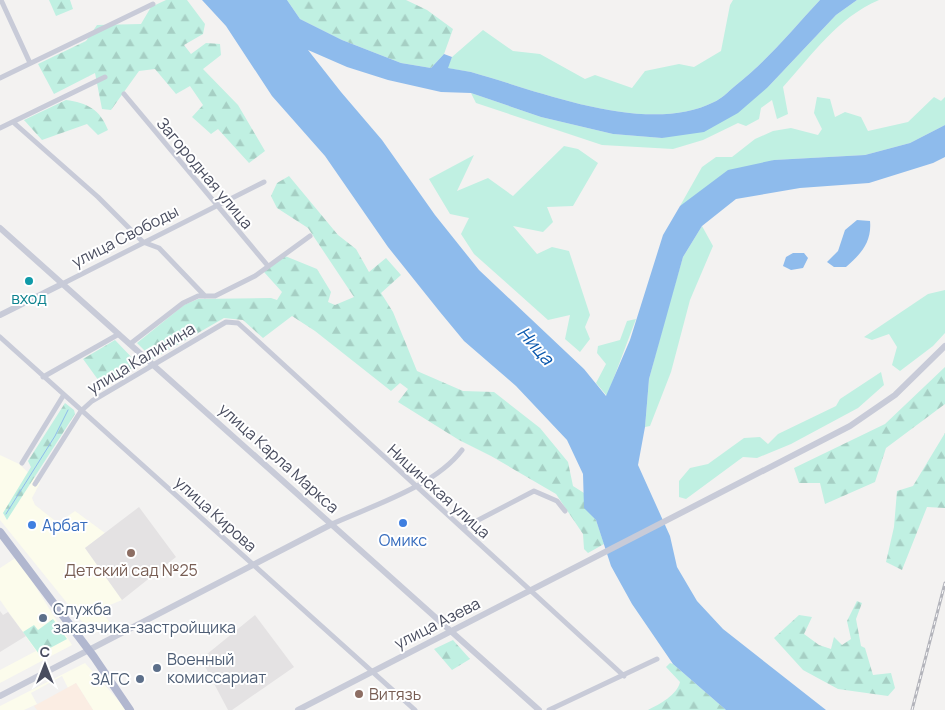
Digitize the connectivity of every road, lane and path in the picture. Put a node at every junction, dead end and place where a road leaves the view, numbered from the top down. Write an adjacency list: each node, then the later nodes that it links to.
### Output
1 (1, 0): 3 (street)
2 (153, 4): 3 (street)
3 (30, 64): 5 (street)
4 (105, 77): 7 (street)
5 (0, 78)
6 (124, 94): 10 (street, Загородная улица)
7 (14, 122): 8 (street); 13 (street)
8 (0, 128)
9 (264, 182): 10 (street, улица Свободы)
10 (216, 206): 13 (street, улица Свободы); 14 (street, Загородная улица)
11 (0, 228): 15 (street, улица Карла Маркса)
12 (310, 236): 14 (street, улица Калинина)
13 (143, 242): 15 (street, улица Свободы); 16 (street)
14 (268, 266): 16 (street, улица Калинина)
15 (62, 284): 17 (street, улица Свободы); 19 (street, улица Карла Маркса)
16 (205, 296): 21 (street, улица Калинина)
17 (0, 315)
18 (238, 323): 23 (street, улица Калинина); 30 (street, Ницинская улица)
19 (119, 334): 21 (street, улица Карла Маркса); 24 (street, улица Калинина)
20 (0, 337): 24 (street, улица Кирова)
21 (130, 344): 23 (street, улица Карла Маркса)
22 (945, 346): 36 (street, улица Азева)
23 (152, 364): 26 (street, улица Калинина); 32 (street, улица Карла Маркса)
24 (43, 377): 25 (street, улица Кирова)
25 (63, 396): 26 (street, улица Кирова); 28 (street)
26 (81, 412): 29 (street, улица Калинина); 35 (street, улица Кирова)
27 (462, 450): 30 (street)
28 (22, 463)
29 (35, 484)
30 (416, 486): 32 (street); 33 (street, Ницинская улица)
31 (566, 511): 33 (street)
32 (332, 524): 35 (street); 37 (street, улица Карла Маркса)
33 (463, 528): 36 (street, Ницинская улица)
34 (0, 532): 38 (main road)
35 (253, 564): 38 (street); 40 (street, улица Кирова)
36 (531, 591): 37 (street, улица Азева); 41 (street, Ницинская улица)
37 (453, 631): 40 (street, улица Азева); 46 (street, улица Карла Маркса)
38 (88, 650): 42 (street); 43 (main road)
39 (657, 659): 41 (street)
40 (373, 670): 44 (street, улица Азева); 45 (street, улица Кирова)
41 (624, 676): 47 (street)
42 (0, 696)
43 (130, 710)
44 (298, 710)
45 (416, 710)
46 (539, 710)
47 (549, 710)

